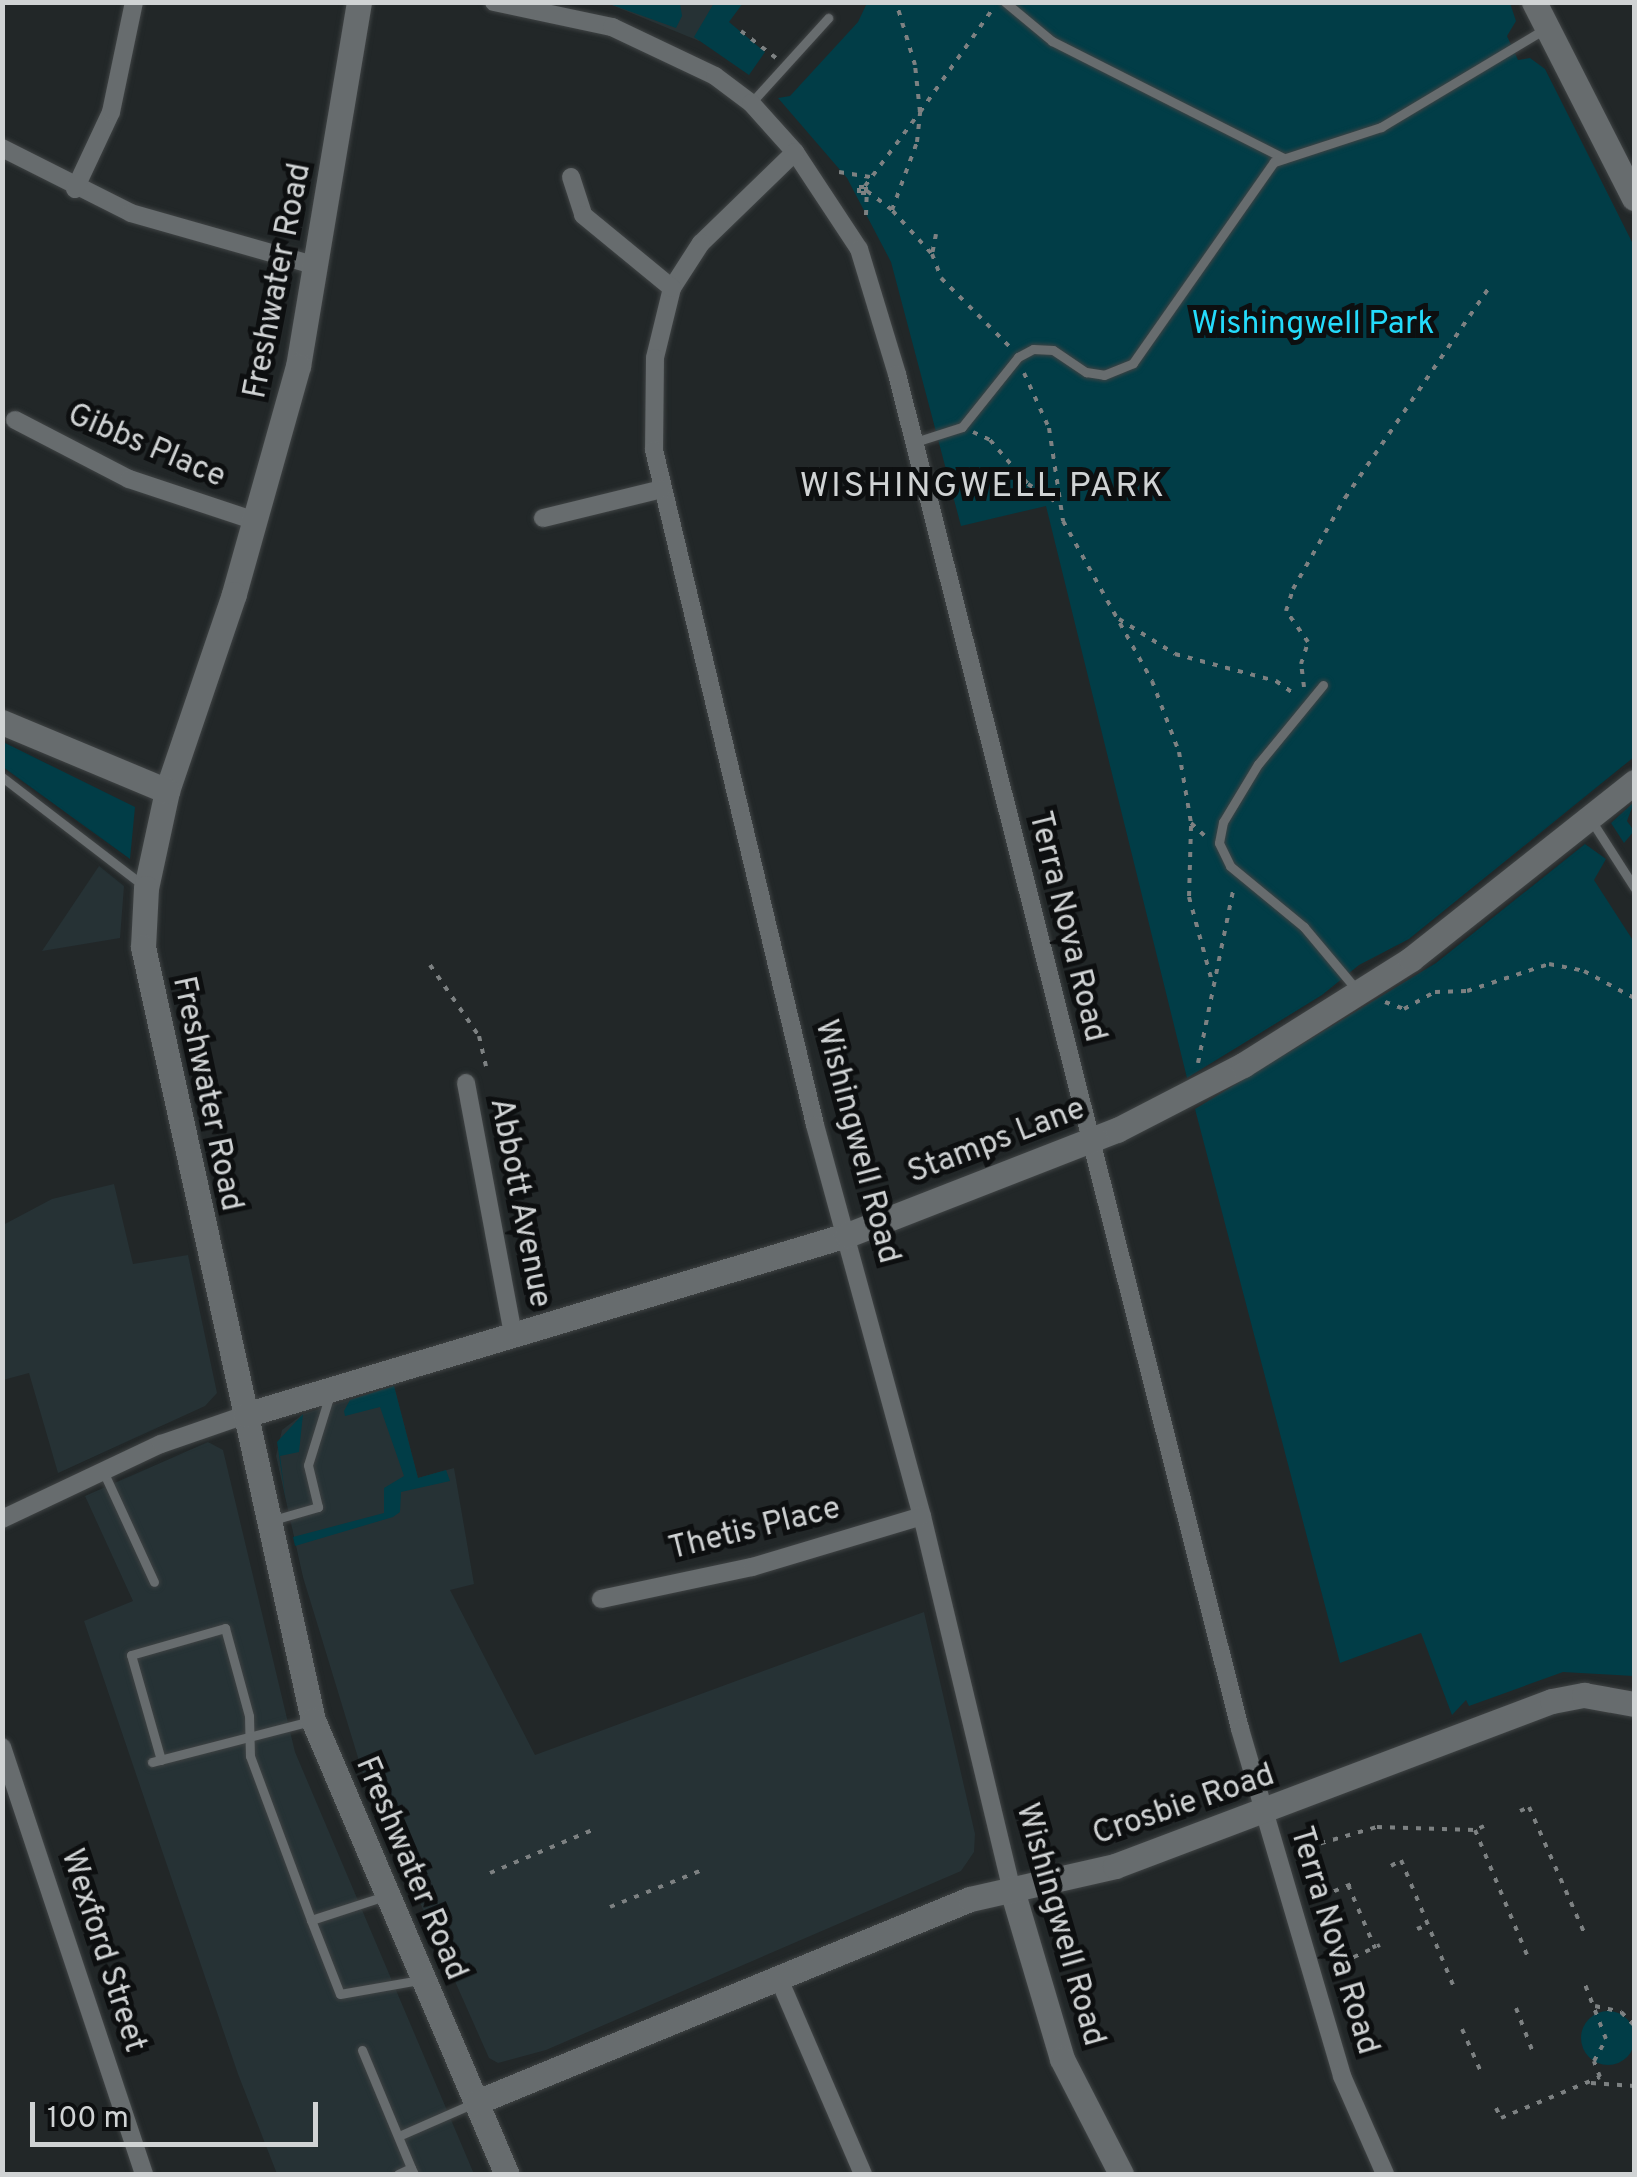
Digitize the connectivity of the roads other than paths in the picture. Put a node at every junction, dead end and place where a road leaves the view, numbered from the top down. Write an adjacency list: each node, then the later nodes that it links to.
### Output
1 (134, 2): 14 (street)
2 (359, 2): 16 (street, Freshwater Road)
3 (494, 2): 8 (street, Terra Nova Road)
4 (1002, 2): 12 (lane)
5 (1534, 2): 7 (street)
6 (828, 18): 8 (lane)
7 (1547, 28): 10 (street); 12 (lane)
8 (751, 103): 11 (street, Terra Nova Road)
9 (2, 148): 14 (street)
10 (1624, 150): 15 (street)
11 (795, 152): 17 (street, Wishingwell Road); 19 (street, Terra Nova Road)
12 (1287, 158): 19 (lane)
13 (571, 177): 17 (street)
14 (75, 188): 16 (street)
15 (1634, 198)
16 (317, 266): 22 (street, Freshwater Road)
17 (672, 288): 20 (street, Wishingwell Road)
18 (15, 420): 22 (street, Gibbs Place)
19 (914, 442): 33 (street, Terra Nova Road)
20 (662, 489): 21 (street); 34 (street, Wishingwell Road)
21 (543, 518)
22 (255, 521): 27 (street, Freshwater Road)
23 (1323, 685): 31 (lane)
24 (2, 722): 27 (street)
25 (2, 777): 30 (lane)
26 (1634, 782): 28 (street, Stamps Lane)
27 (167, 791): 30 (street, Freshwater Road)
28 (1591, 820): 29 (lane); 31 (street, Stamps Lane)
29 (1634, 886)
30 (146, 888): 37 (street, Freshwater Road)
31 (1369, 993): 33 (street, Stamps Lane)
32 (466, 1084): 35 (street, Abbott Avenue)
33 (1089, 1142): 34 (street, Stamps Lane); 49 (street, Terra Nova Road)
34 (847, 1236): 35 (street, Stamps Lane); 39 (street, Wishingwell Road)
35 (513, 1334): 36 (street, Stamps Lane)
36 (332, 1388): 37 (street, Stamps Lane); 41 (lane)
37 (245, 1415): 38 (street); 41 (street, Freshwater Road)
38 (103, 1471): 40 (street); 42 (lane)
39 (922, 1516): 43 (street, Thetis Place); 50 (street, Wishingwell Road)
40 (2, 1519)
41 (266, 1522): 45 (street, Freshwater Road)
42 (154, 1582)
43 (601, 1599)
44 (1634, 1704): 49 (street, Crosbie Road)
45 (313, 1720): 46 (lane); 51 (street, Freshwater Road)
46 (250, 1734): 46 (lane); 52 (lane)
47 (2, 1748): 48 (street, Wexford Street)
48 (6, 1774): 59 (street, Wexford Street)
49 (1264, 1814): 50 (street, Crosbie Road); 64 (street, Terra Nova Road)
50 (1012, 1890): 53 (street, Crosbie Road); 63 (street, Wishingwell Road)
51 (385, 1896): 52 (lane); 54 (street, Freshwater Road)
52 (310, 1920): 54 (lane)
53 (779, 1979): 56 (street, Crosbie Road); 62 (street)
54 (422, 1980): 56 (street, Freshwater Road)
55 (362, 2050): 57 (lane)
56 (477, 2102): 57 (lane); 61 (street, Freshwater Road)
57 (400, 2136): 58 (lane)
58 (413, 2171): 60 (lane)
59 (144, 2174)
60 (398, 2174)
61 (507, 2174)
62 (864, 2174)
63 (1121, 2174)
64 (1384, 2174)

